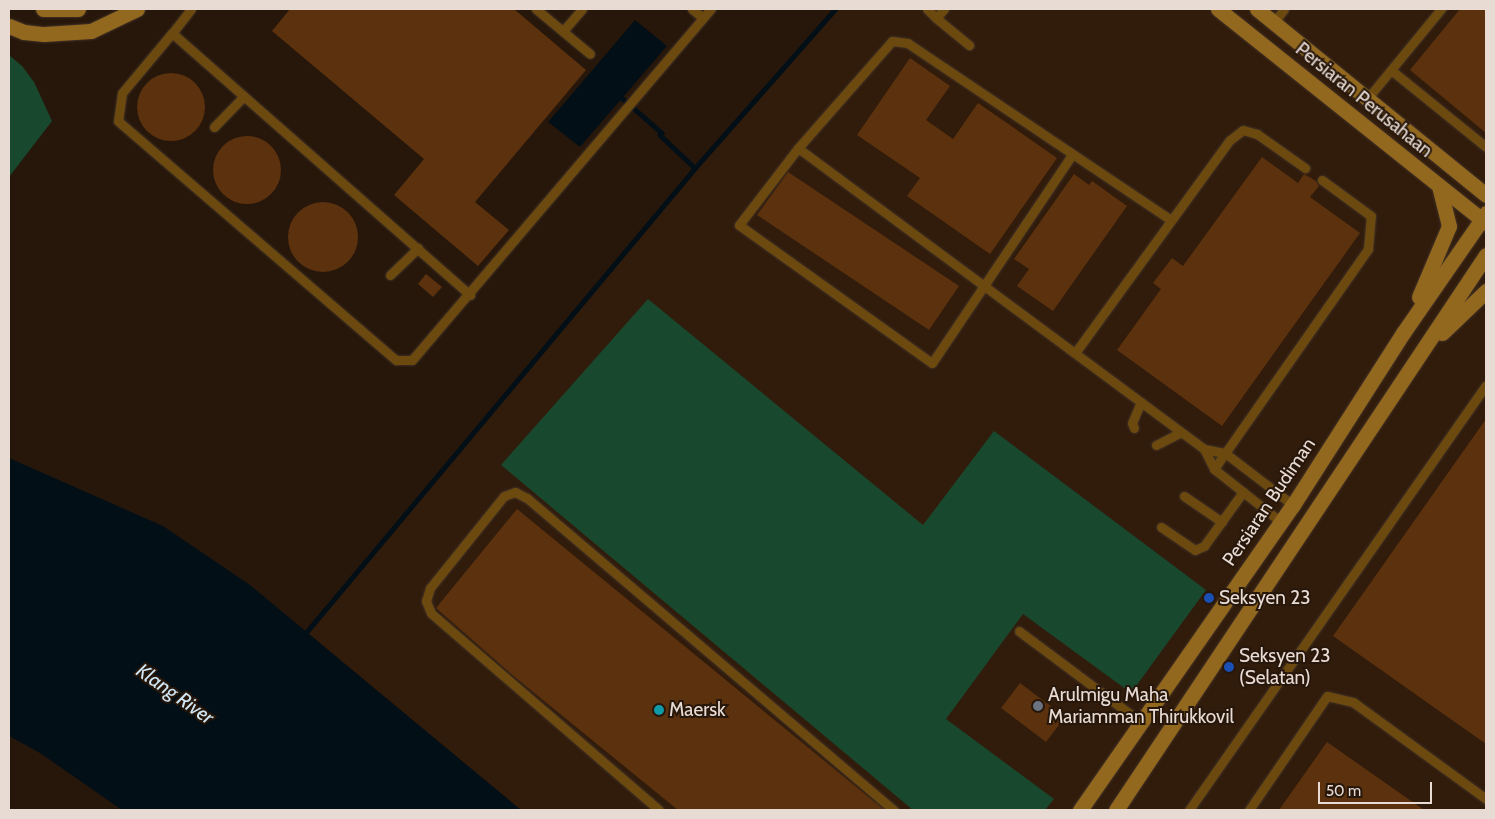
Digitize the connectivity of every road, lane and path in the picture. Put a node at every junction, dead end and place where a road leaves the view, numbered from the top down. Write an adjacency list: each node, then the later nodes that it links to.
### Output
1 (42, 9): 2 (main road)
2 (78, 9)
3 (137, 9): 18 (main road)
4 (190, 9): 20 (lane)
5 (536, 9): 19 (lane)
6 (582, 9): 19 (lane)
7 (692, 9): 15 (lane)
8 (711, 9): 15 (lane)
9 (927, 9): 16 (lane)
10 (944, 9): 16 (lane)
11 (1218, 9): 32 (main road, Persiaran Perusahaan)
12 (1257, 9): 17 (main road, Persiaran Perusahaan)
13 (1284, 9): 17 (lane)
14 (1441, 9): 23 (lane)
15 (703, 18): 41 (lane)
16 (936, 18): 21 (lane)
17 (1274, 22): 25 (main road, Persiaran Perusahaan)
18 (9, 26)
19 (563, 31): 22 (lane)
20 (172, 33): 24 (lane); 41 (lane)
21 (970, 45)
22 (590, 54)
23 (1391, 70): 25 (lane); 27 (lane)
24 (244, 96): 26 (lane); 36 (lane)
25 (1368, 99): 33 (main road, Persiaran Perusahaan)
26 (214, 127)
27 (1486, 147)
28 (798, 148): 29 (lane); 39 (lane); 39 (lane)
29 (1072, 155): 35 (lane); 39 (lane)
30 (1305, 168): 35 (lane)
31 (1322, 180): 51 (lane)
32 (1439, 185): 34 (main road, Persiaran Perusahaan); 42 (main road)
33 (1486, 195)
34 (1485, 219): 42 (main road, Persiaran Budiman)
35 (1171, 220): 43 (lane)
36 (418, 248): 38 (lane); 41 (lane)
37 (1486, 255): 44 (main road)
38 (390, 275)
39 (986, 287): 43 (lane)
40 (1486, 291): 44 (main road)
41 (470, 295)
42 (1403, 333): 55 (main road, Persiaran Budiman)
43 (1075, 353): 46 (lane)
44 (1420, 354): 65 (main road)
45 (1486, 386): 66 (lane)
46 (1142, 402): 47 (lane); 48 (lane)
47 (1134, 428)
48 (1181, 432): 49 (lane); 50 (lane)
49 (1156, 445)
50 (1204, 450): 51 (lane); 52 (lane)
51 (1225, 453): 52 (lane); 55 (lane)
52 (1214, 469): 53 (lane)
53 (1243, 492): 56 (lane); 57 (lane)
54 (1184, 496): 56 (lane)
55 (1293, 505): 57 (main road, Persiaran Budiman)
56 (1222, 522): 58 (lane)
57 (1281, 522): 60 (main road, Persiaran Budiman)
58 (1161, 528)
59 (1019, 631): 60 (lane)
60 (1142, 723): 64 (main road, Persiaran Budiman)
61 (1486, 799): 67 (lane)
62 (659, 810): 63 (lane)
63 (894, 810)
64 (1080, 810)
65 (1116, 810)
66 (1189, 810)
67 (1249, 810)

